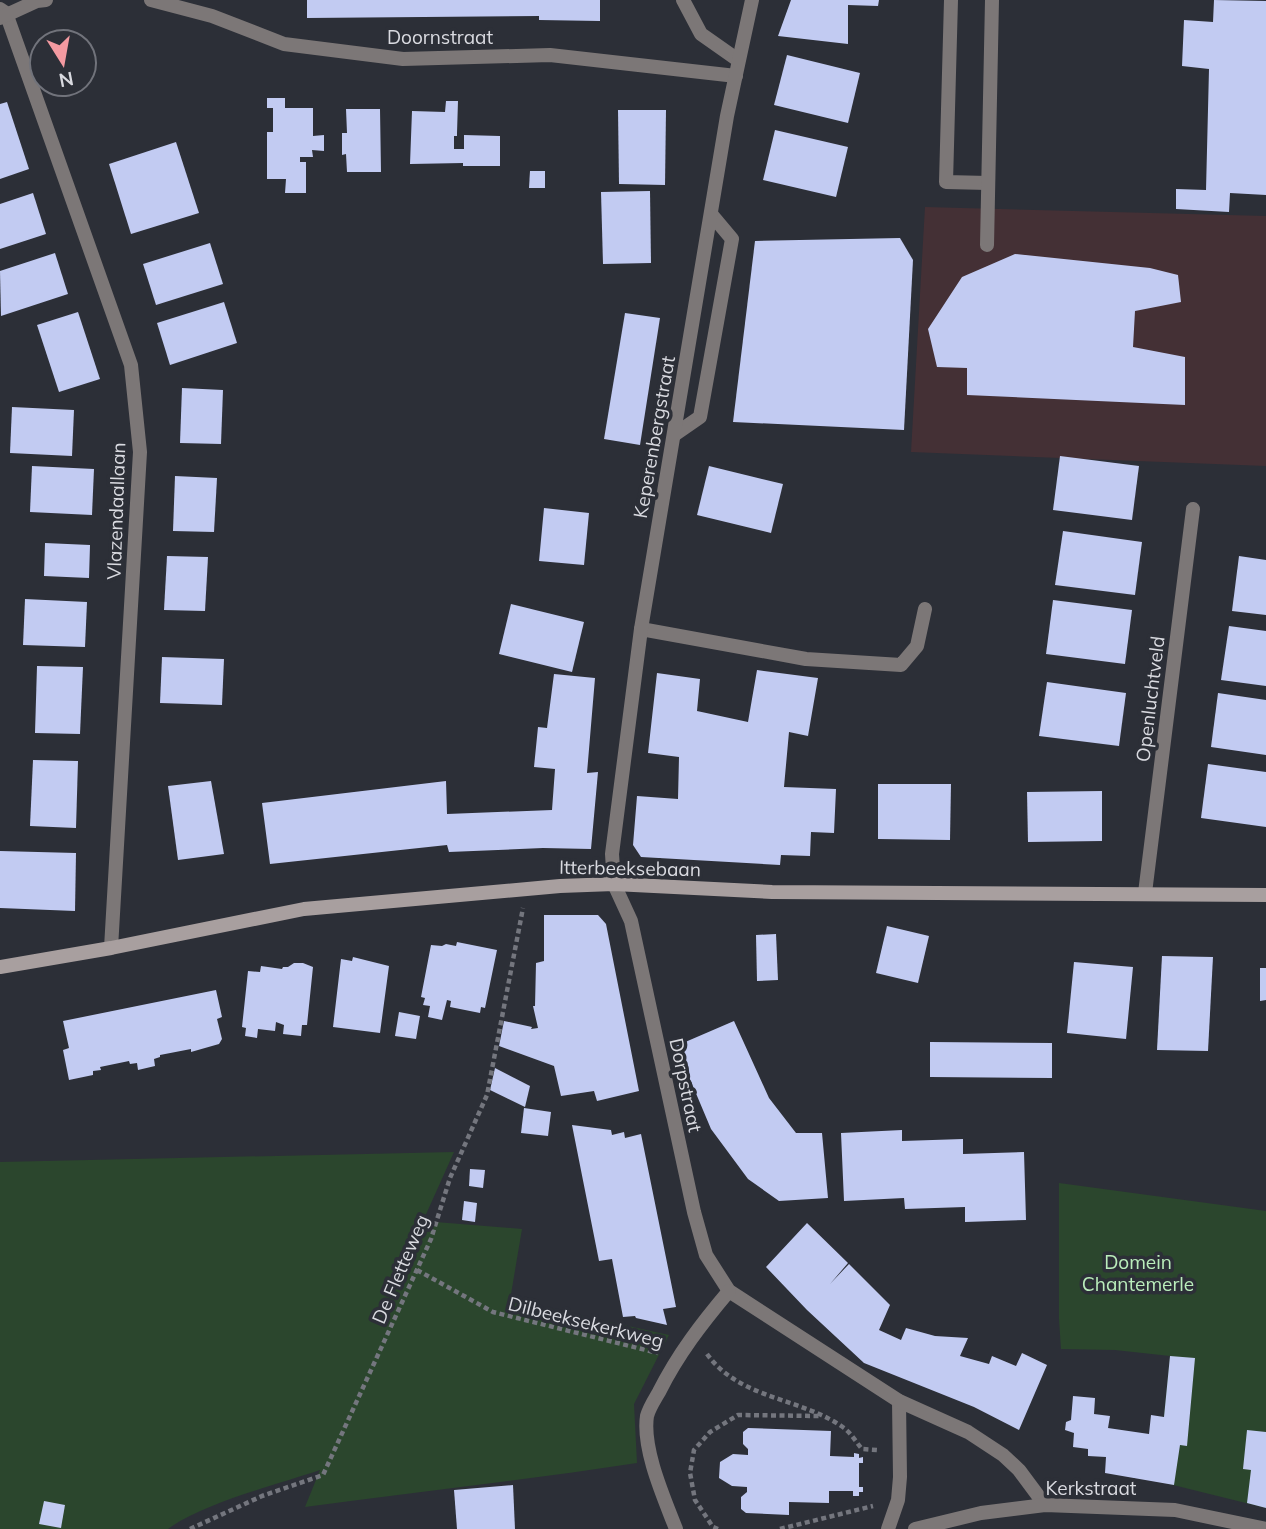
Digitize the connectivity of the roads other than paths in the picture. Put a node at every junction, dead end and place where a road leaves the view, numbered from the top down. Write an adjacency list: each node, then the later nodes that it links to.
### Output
1 (37, 0): 2 (street); 8 (street)
2 (46, 0)
3 (151, 0): 10 (street, Doornstraat)
4 (683, 0): 9 (street)
5 (752, 0): 9 (street, Keperenbergstraat)
6 (951, 0): 11 (street)
7 (992, 0): 11 (street)
8 (2, 13): 21 (street, Vlazendaallaan)
9 (738, 60): 10 (street, Keperenbergstraat)
10 (736, 76): 12 (street, Keperenbergstraat)
11 (988, 183): 13 (street)
12 (711, 214): 14 (street, Keperenbergstraat); 14 (street)
13 (987, 245)
14 (674, 435): 17 (street, Keperenbergstraat)
15 (1193, 509): 19 (street, Openluchtveld)
16 (925, 609): 17 (street)
17 (641, 629): 18 (street, Keperenbergstraat)
18 (614, 884): 19 (main road, Itterbeeksebaan); 21 (main road, Itterbeeksebaan); 23 (street, Dorpstraat)
19 (1146, 893): 20 (main road, Itterbeeksebaan)
20 (1266, 895)
21 (111, 948): 22 (main road, Itterbeeksebaan)
22 (0, 967)
23 (729, 1291): 24 (street, Dorpstraat); 26 (street)
24 (899, 1401): 25 (street, Dorpstraat); 27 (street)
25 (1045, 1506): 28 (street, Kerkstraat); 29 (street, Kerkstraat)
26 (676, 1529)
27 (888, 1529)
28 (915, 1529)
29 (1266, 1529)

